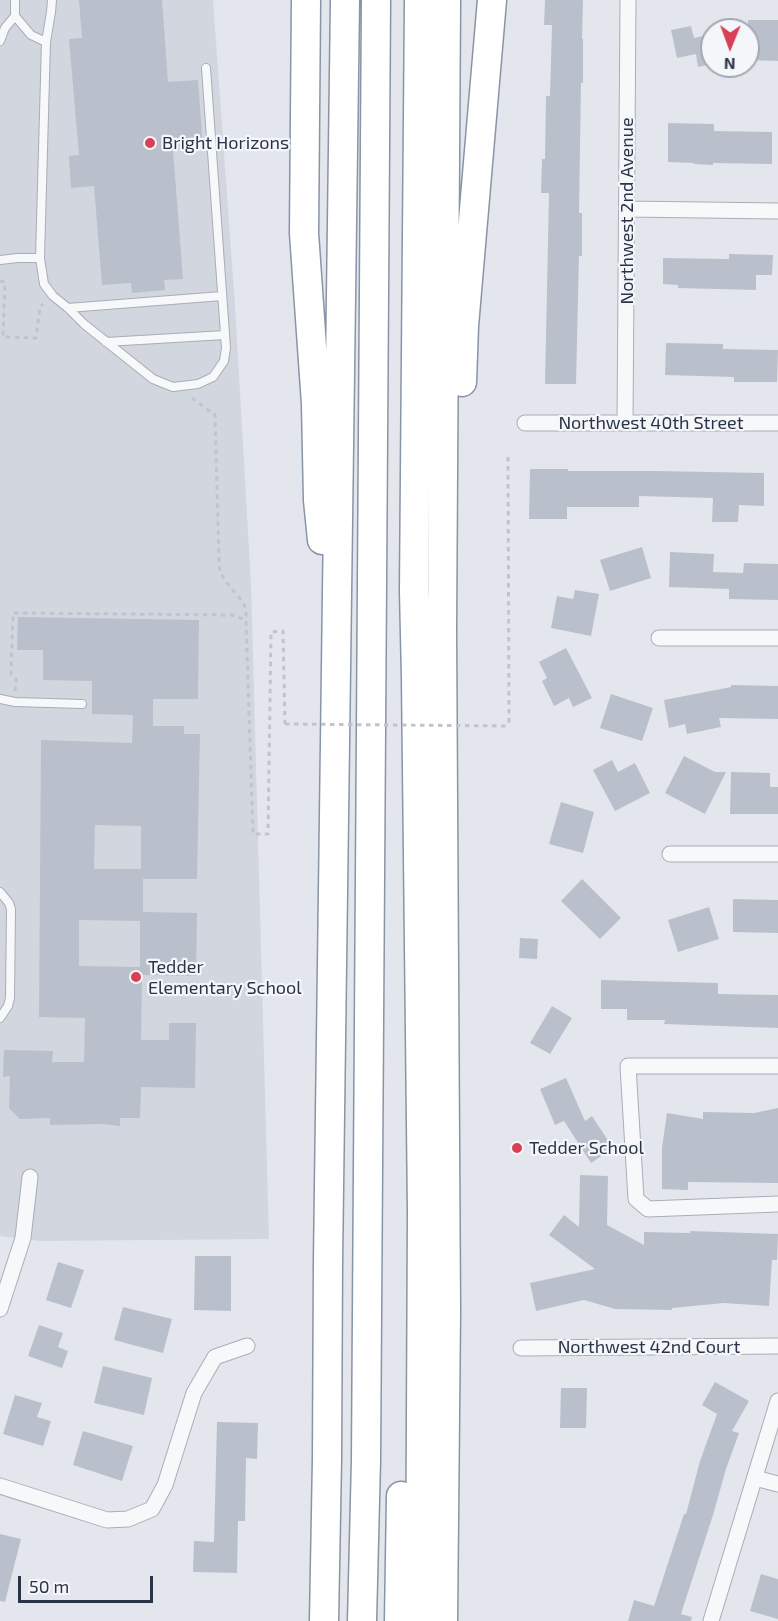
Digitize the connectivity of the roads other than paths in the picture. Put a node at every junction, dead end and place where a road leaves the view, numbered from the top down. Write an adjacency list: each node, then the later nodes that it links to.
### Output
1 (15, 0): 10 (lane)
2 (51, 0): 13 (lane)
3 (306, 0): 31 (highway)
4 (345, 0): 31 (highway)
5 (376, 0): 49 (highway)
6 (419, 0): 26 (highway)
7 (446, 0): 27 (highway)
8 (492, 0): 27 (highway)
9 (628, 0): 15 (street, Northwest 2nd Avenue)
10 (15, 16): 11 (lane); 13 (lane)
11 (2, 26): 12 (lane)
12 (0, 41)
13 (46, 42): 17 (lane)
14 (206, 68): 19 (lane)
15 (627, 209): 16 (street); 24 (street, Northwest 2nd Avenue)
16 (778, 211)
17 (40, 258): 18 (lane); 20 (lane)
18 (0, 260)
19 (222, 296): 20 (lane); 21 (lane)
20 (68, 308): 22 (lane)
21 (225, 335): 22 (lane); 22 (lane)
22 (106, 342)
23 (525, 423): 24 (street, Northwest 40th Street)
24 (625, 423): 25 (street, Northwest 40th Street)
25 (778, 423)
26 (414, 591): 50 (highway); 51 (highway)
27 (442, 630): 52 (highway)
28 (658, 638): 29 (street)
29 (778, 638)
30 (0, 699): 32 (lane)
31 (336, 702): 48 (highway)
32 (82, 704)
33 (670, 854): 34 (street)
34 (778, 854)
35 (0, 892): 36 (lane)
36 (0, 1018)
37 (778, 1066): 39 (street)
38 (30, 1177): 40 (street)
39 (778, 1204)
40 (0, 1310)
41 (247, 1346): 47 (street)
42 (778, 1346): 43 (street, Northwest 42nd Court)
43 (521, 1348)
44 (778, 1401): 45 (street)
45 (755, 1478): 46 (street); 53 (street)
46 (778, 1484)
47 (0, 1486)
48 (324, 1621)
49 (362, 1621)
50 (399, 1621)
51 (420, 1621)
52 (443, 1621)
53 (711, 1621)

